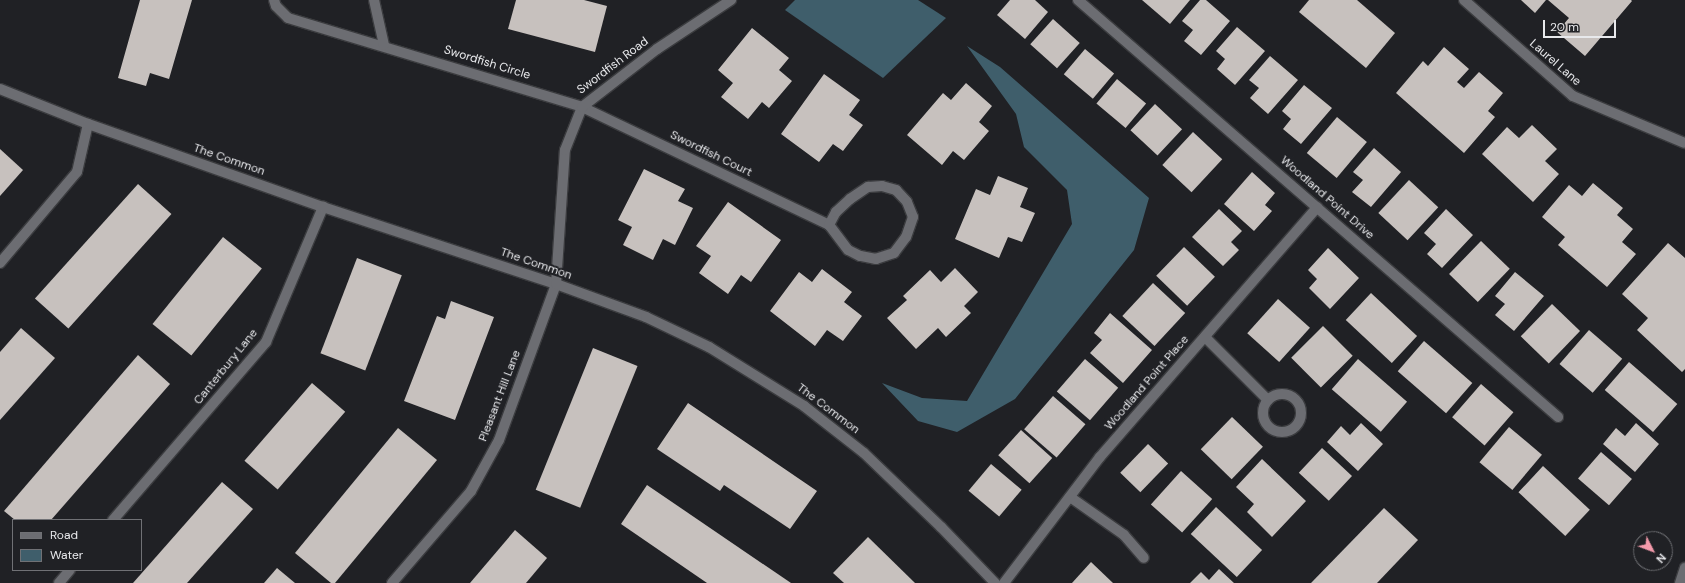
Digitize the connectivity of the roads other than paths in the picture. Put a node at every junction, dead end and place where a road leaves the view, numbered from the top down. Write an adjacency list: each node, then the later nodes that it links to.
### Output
1 (274, 0): 6 (street, Swordfish Circle)
2 (374, 0): 6 (street)
3 (731, 0): 8 (street, Swordfish Road)
4 (1078, 0): 11 (street, Woodland Point Drive)
5 (1464, 0): 10 (street, Laurel Lane)
6 (384, 45): 8 (street, Swordfish Circle)
7 (0, 88): 9 (street, The Common)
8 (582, 106): 13 (street, Swordfish Court); 15 (street, Swordfish Road)
9 (88, 124): 12 (street, The Common); 14 (street)
10 (1685, 142)
11 (1317, 206): 16 (street, Woodland Point Place); 18 (street, Woodland Point Drive)
12 (323, 207): 15 (street, The Common); 20 (street, Canterbury Lane)
13 (829, 225): 13 (street)
14 (0, 263)
15 (556, 284): 25 (street, Pleasant Hill Lane); 26 (street, The Common)
16 (1205, 336): 17 (street); 19 (street, Woodland Point Place)
17 (1268, 400)
18 (1558, 417)
19 (1070, 497): 21 (street); 27 (street, Woodland Point Place)
20 (114, 519)
21 (1144, 558)
22 (1685, 568): 28 (street)
23 (69, 571): 24 (street)
24 (59, 583)
25 (392, 583)
26 (995, 583)
27 (1004, 583)
28 (1680, 583)

